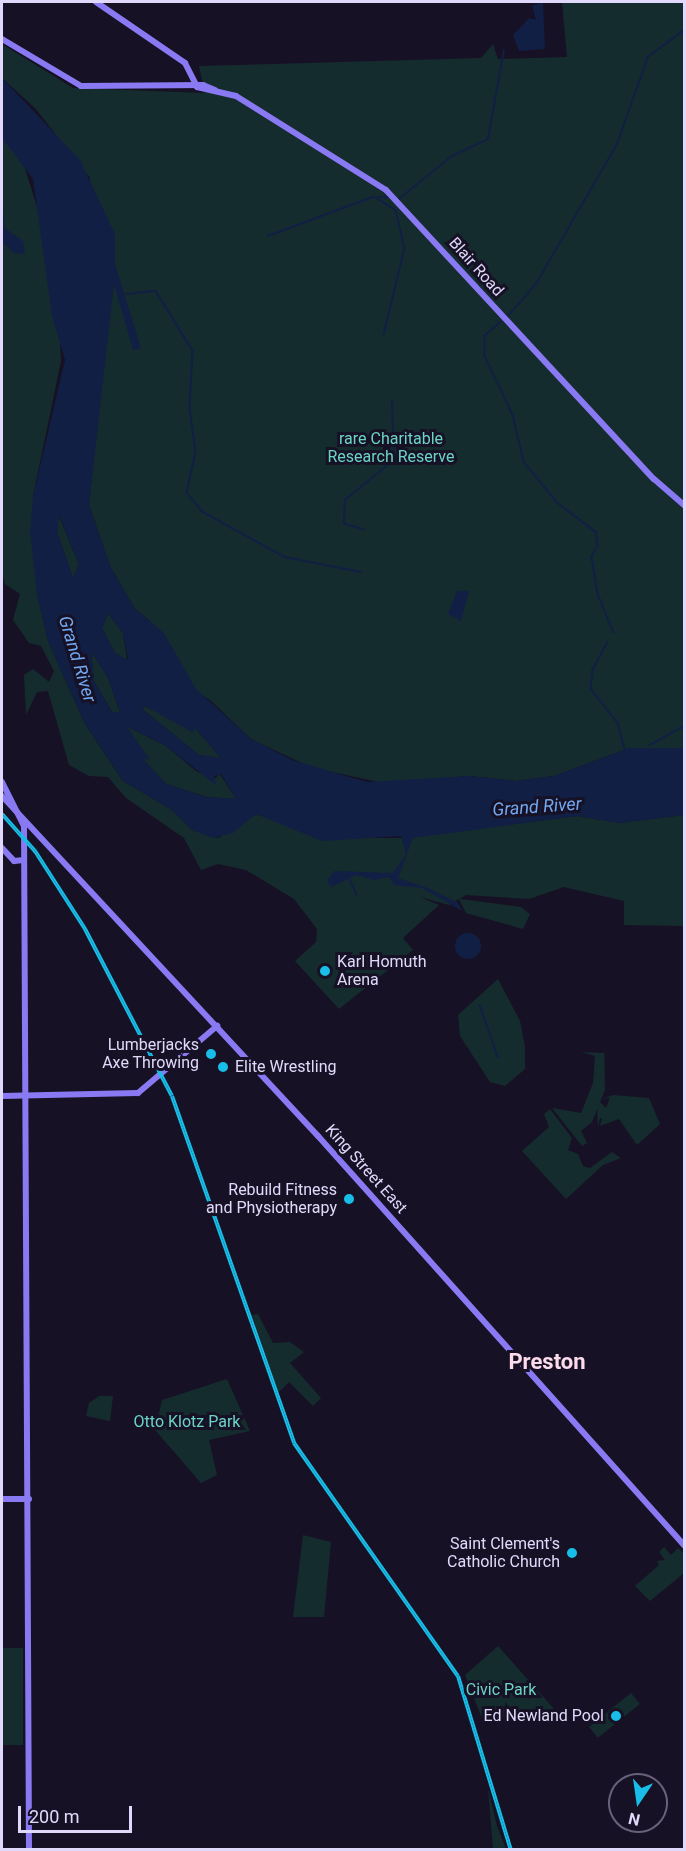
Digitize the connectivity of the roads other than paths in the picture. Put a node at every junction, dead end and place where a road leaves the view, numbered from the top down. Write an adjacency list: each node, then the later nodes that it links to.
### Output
1 (96, 2): 3 (main road)
2 (2, 39): 3 (main road, Blair Road)
3 (197, 87): 4 (main road, Blair Road)
4 (684, 504)
5 (2, 782): 7 (main road)
6 (2, 796): 7 (main road)
7 (22, 816): 9 (main road); 10 (main road, King Street East)
8 (2, 848): 9 (main road)
9 (24, 860): 12 (main road)
10 (217, 1026): 12 (main road); 15 (main road, King Street East)
11 (2, 1096): 12 (main road)
12 (26, 1096): 14 (main road)
13 (2, 1499): 14 (main road)
14 (28, 1499): 16 (main road)
15 (684, 1545)
16 (29, 1850)

